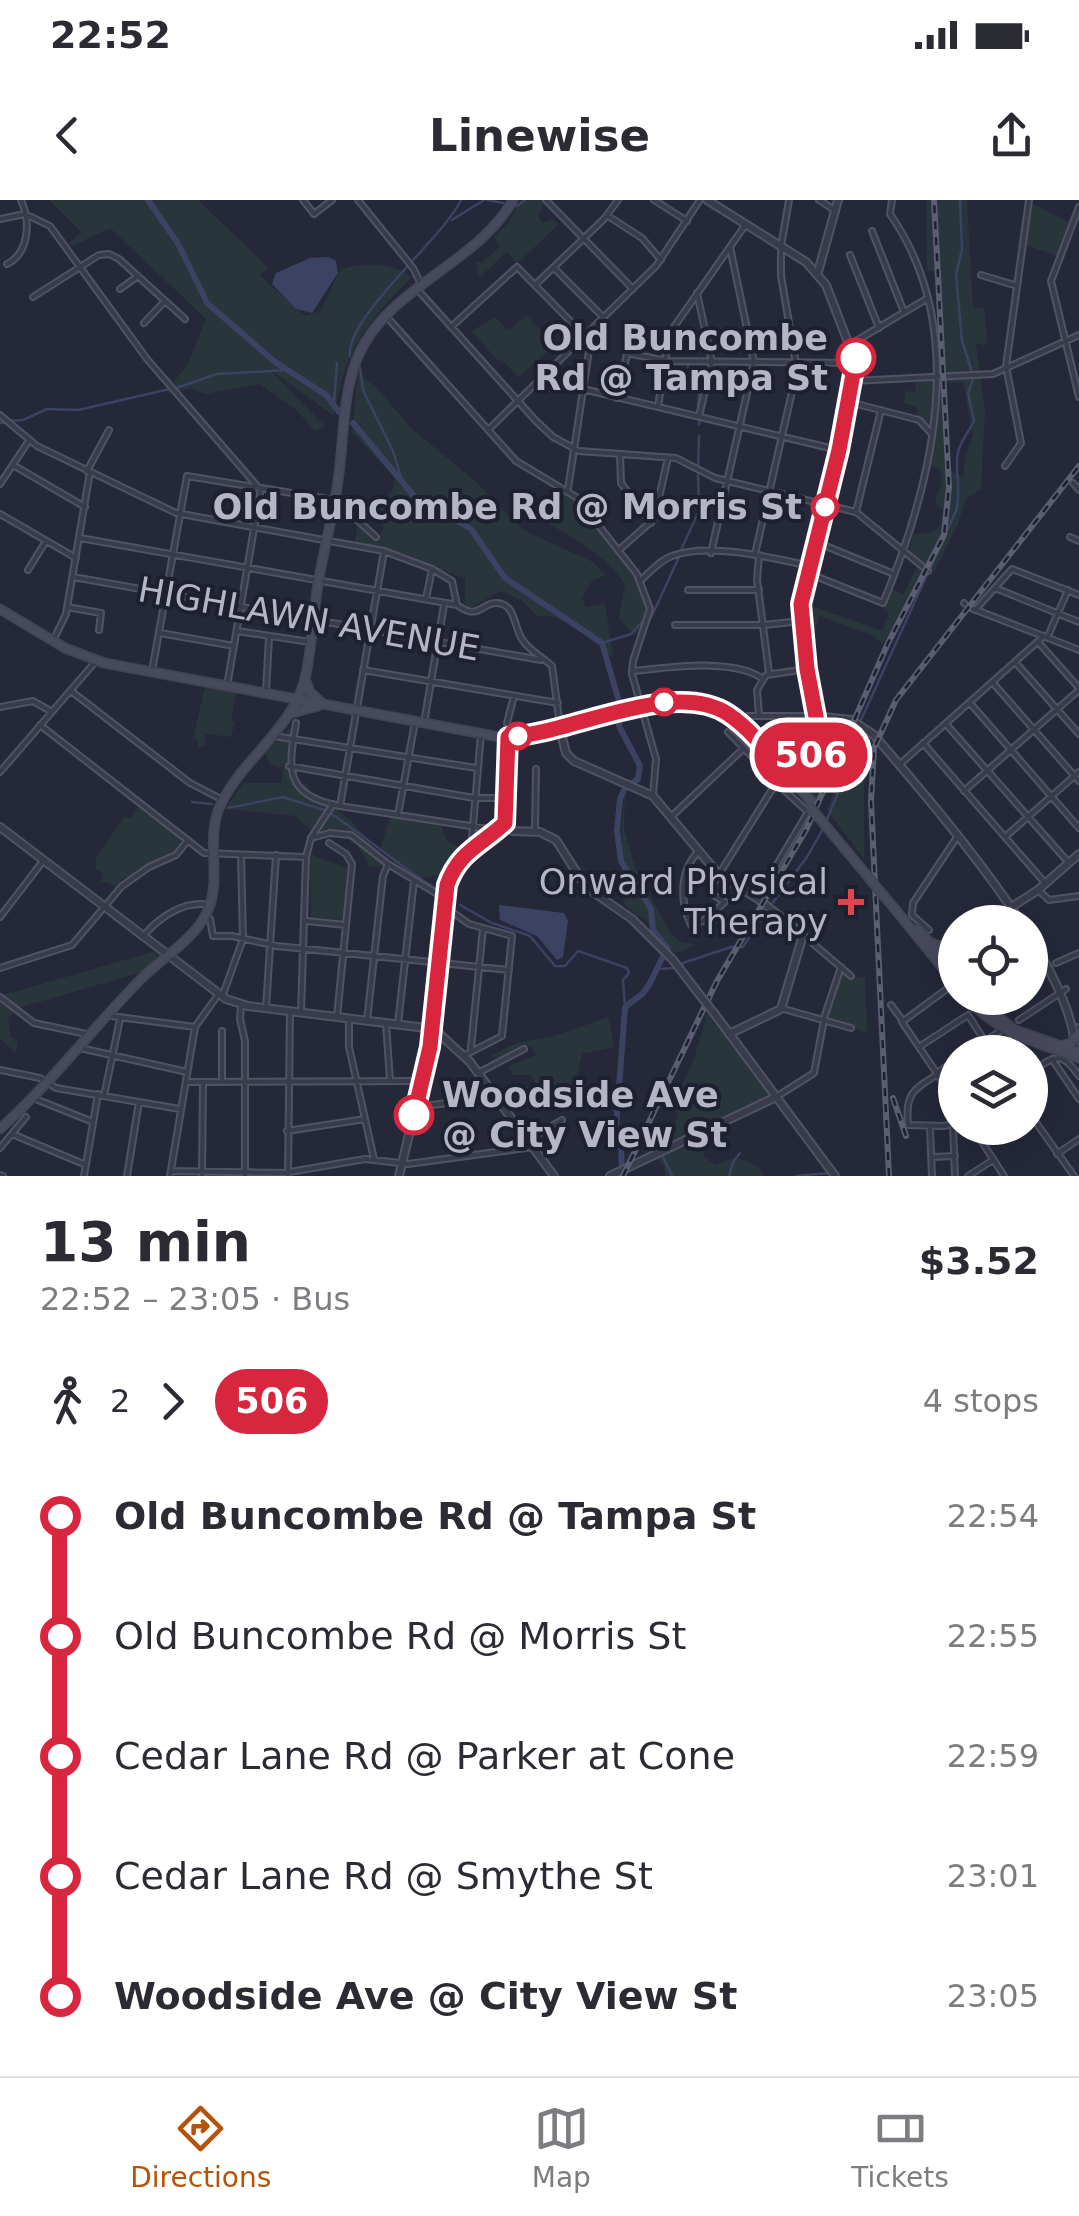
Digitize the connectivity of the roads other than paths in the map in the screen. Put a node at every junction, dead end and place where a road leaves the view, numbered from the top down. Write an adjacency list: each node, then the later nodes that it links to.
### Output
1 (21, 200): 17 (street)
2 (303, 200): 3 (street)
3 (332, 200)
4 (358, 200): 39 (street)
5 (513, 200): 39 (main road)
6 (546, 200): 25 (street)
7 (618, 200): 18 (street)
8 (654, 200): 20 (street)
9 (704, 200): 20 (street); 21 (street)
10 (790, 200): 27 (street)
11 (818, 200): 16 (street)
12 (838, 200): 16 (street)
13 (892, 200): 43 (street)
14 (1029, 200): 37 (street)
15 (1079, 207): 22 (street)
16 (836, 210): 33 (street)
17 (25, 214): 19 (street); 30 (street); 31 (street)
18 (608, 216): 25 (street); 29 (street)
19 (0, 219)
20 (687, 221): 29 (street)
21 (746, 224): 26 (street); 27 (street)
22 (1071, 226): 24 (street); 56 (street)
23 (872, 231): 45 (street)
24 (1079, 231)
25 (584, 240): 32 (street); 40 (street)
26 (730, 247): 41 (street); 61 (street)
27 (782, 247): 33 (street); 62 (street)
28 (850, 255): 51 (street)
29 (661, 260): 40 (street)
30 (6, 264)
31 (80, 268): 35 (street); 42 (street); 92 (street)
32 (554, 268): 36 (street); 47 (street)
33 (818, 273): 57 (street)
34 (981, 275): 37 (street)
35 (138, 276): 38 (street); 44 (street)
36 (535, 286): 50 (street); 54 (street)
37 (1017, 286): 64 (street)
38 (120, 289)
39 (420, 289): 46 (main road); 50 (street)
40 (633, 290): 47 (street)
41 (698, 294): 59 (street); 60 (street)
42 (33, 297)
43 (928, 298): 45 (street); 65 (street)
44 (165, 301): 48 (street); 49 (street)
45 (904, 312): 51 (street)
46 (386, 316): 78 (street); 96 (main road)
47 (604, 318): 52 (street)
48 (184, 319)
49 (144, 323)
50 (451, 327): 70 (street)
51 (879, 328): 57 (street)
52 (592, 331): 54 (street); 67 (street)
53 (1079, 335): 56 (street)
54 (586, 337): 70 (street)
55 (631, 338): 58 (street)
56 (1065, 342): 64 (street); 68 (street)
57 (851, 344): 63 (street)
58 (628, 354): 59 (street); 69 (street)
59 (667, 361): 60 (street); 72 (street)
60 (712, 362): 61 (street); 75 (street)
61 (754, 362): 62 (street); 76 (street)
62 (797, 363): 63 (street); 80 (street)
63 (856, 364): 66 (street)
64 (1006, 370): 65 (street); 87 (street)
65 (936, 378): 66 (street); 79 (street)
66 (853, 381): 71 (street)
67 (583, 390): 69 (street); 82 (street)
68 (1079, 397)
69 (617, 398): 72 (street)
70 (519, 402): 78 (street); 82 (street)
71 (849, 402): 73 (street); 83 (street)
72 (658, 407): 75 (street)
73 (880, 410): 79 (street); 99 (street)
74 (0, 415): 81 (street)
75 (699, 417): 76 (street)
76 (740, 426): 80 (street); 89 (street)
77 (110, 430): 88 (street)
78 (488, 430): 93 (street)
79 (932, 435): 114 (street)
80 (782, 436): 83 (street); 95 (street)
81 (29, 440): 86 (street); 88 (street)
82 (575, 448): 84 (street); 93 (street)
83 (839, 450): 97 (street)
84 (620, 455): 85 (street); 102 (street)
85 (668, 458): 89 (street); 102 (street)
86 (13, 465): 91 (street); 98 (street)
87 (1005, 466)
88 (88, 472): 98 (street); 101 (street)
89 (727, 481): 95 (street); 113 (street)
90 (1073, 483): 94 (street)
91 (0, 484)
92 (260, 487): 96 (street); 101 (street); 103 (street)
93 (568, 490): 112 (street)
94 (1079, 490)
95 (769, 491): 97 (street); 116 (street)
96 (335, 500): 106 (street); 107 (main road)
97 (825, 505): 99 (street); 110 (street)
98 (85, 506): 105 (street)
99 (856, 512): 114 (street)
100 (0, 514): 109 (street)
101 (180, 514): 103 (street); 115 (street)
102 (651, 523): 112 (street)
103 (254, 528): 107 (street); 118 (street)
104 (1070, 537): 108 (street)
105 (80, 538): 115 (street); 117 (street)
106 (376, 538)
107 (327, 540): 111 (street); 125 (main road)
108 (1079, 540)
109 (46, 541): 117 (street); 120 (street)
110 (816, 542): 121 (street); 123 (street)
111 (384, 551): 119 (street); 131 (street)
112 (618, 551): 126 (street)
113 (711, 553): 116 (street); 126 (street)
114 (904, 553): 122 (street); 123 (street)
115 (172, 554): 118 (street); 132 (street)
116 (757, 555): 121 (street); 129 (street)
117 (76, 558): 124 (street)
118 (248, 568): 125 (street); 137 (street)
119 (432, 569): 134 (street); 136 (street)
120 (28, 570)
121 (809, 570): 123 (street); 142 (street)
122 (928, 571)
123 (894, 574)
124 (73, 576): 132 (street, HIGHLAWN AVENUE); 138 (street)
125 (319, 580): 131 (street); 141 (main road)
126 (640, 580): 163 (street)
127 (994, 588): 130 (street); 140 (street); 151 (street)
128 (688, 590): 129 (street)
129 (759, 590): 145 (street)
130 (1068, 590): 133 (street); 140 (street)
131 (377, 591): 134 (street); 148 (street)
132 (166, 593): 137 (street, HIGHLAWN AVENUE); 149 (street)
133 (1079, 594)
134 (426, 600): 135 (street)
135 (445, 603): 136 (street); 154 (street)
136 (456, 605): 159 (street)
137 (241, 606): 141 (street, HIGHLAWN AVENUE); 147 (street)
138 (67, 607): 146 (street); 152 (street)
139 (0, 609): 152 (main road)
140 (1058, 613): 143 (street); 151 (street)
141 (313, 619): 148 (street, HIGHLAWN AVENUE); 153 (main road)
142 (801, 621): 145 (street); 161 (street)
143 (1079, 622)
144 (675, 624): 145 (street)
145 (764, 625): 165 (street)
146 (99, 630)
147 (237, 630): 150 (street); 156 (street)
148 (370, 630): 154 (street, HIGHLAWN AVENUE); 162 (street)
149 (159, 633): 156 (street); 164 (street)
150 (269, 636): 153 (street); 173 (street)
151 (1046, 637): 155 (street); 157 (street)
152 (53, 641): 158 (main road)
153 (310, 642): 166 (main road)
154 (438, 642): 159 (street, HIGHLAWN AVENUE); 168 (street)
155 (1040, 643): 160 (street); 171 (street)
156 (234, 646): 170 (street)
157 (1079, 650)
158 (96, 661): 164 (main road); 172 (street)
159 (546, 661): 176 (street)
160 (1016, 663): 169 (street); 181 (street)
161 (807, 669): 165 (street); 187 (street)
162 (363, 670): 168 (street); 182 (street)
163 (632, 671): 167 (street); 180 (street)
164 (152, 672): 170 (main road)
165 (769, 673): 167 (street)
166 (305, 679): 175 (main road); 178 (main road)
167 (763, 679): 186 (street)
168 (432, 681): 174 (street); 189 (street)
169 (993, 683): 177 (street); 194 (street)
170 (228, 686): 173 (main road)
171 (1079, 689): 181 (street)
172 (71, 690): 183 (street); 226 (street)
173 (266, 692): 175 (main road)
174 (514, 696): 176 (street); 190 (street)
175 (297, 699): 178 (main road); 184 (main road)
176 (558, 703): 193 (street)
177 (970, 703): 191 (street); 204 (street)
178 (327, 706): 182 (main road); 184 (main road)
179 (0, 707): 183 (street)
180 (641, 707): 193 (main road); 206 (main road); 222 (street)
181 (1057, 710): 194 (street); 197 (street)
182 (356, 711): 189 (main road); 202 (street)
183 (52, 712): 192 (street)
184 (289, 714): 198 (main road)
185 (748, 716): 186 (street)
186 (759, 716): 187 (street)
187 (814, 716): 207 (street); 209 (street)
188 (296, 722): 200 (street)
189 (420, 722): 196 (main road); 205 (street)
190 (507, 723)
191 (946, 724): 201 (street); 213 (street)
192 (40, 726): 211 (street); 241 (street)
193 (560, 729): 199 (main road); 222 (street)
194 (1034, 730): 204 (street); 216 (street)
195 (728, 732): 203 (street)
196 (480, 734): 199 (main road); 210 (street)
197 (1079, 734)
198 (271, 736): 200 (street); 226 (main road)
199 (508, 737): 225 (street)
200 (293, 738): 202 (street); 208 (street)
201 (923, 744): 207 (street); 220 (street)
202 (350, 746): 205 (street); 214 (street)
203 (744, 748): 217 (street); 231 (street)
204 (1011, 750): 213 (street); 223 (street)
205 (408, 756): 210 (street); 218 (street)
206 (776, 762): 209 (street); 215 (main road)
207 (899, 765): 238 (street)
208 (289, 766): 214 (street); 227 (street)
209 (799, 766): 215 (street); 221 (street)
210 (476, 768): 224 (street)
211 (1, 769)
212 (536, 770): 237 (street)
213 (987, 770): 220 (street); 232 (street)
214 (345, 776): 218 (street); 228 (street)
215 (787, 776): 221 (main road); 229 (main road); 253 (street)
216 (1078, 776): 223 (street)
217 (772, 778)
218 (403, 786): 224 (street); 230 (street)
219 (783, 789): 229 (street)
220 (964, 790): 239 (street)
221 (804, 794): 229 (main road)
222 (653, 796): 231 (street)
223 (1051, 796): 232 (street); 236 (street)
224 (474, 798): 225 (street); 234 (street)
225 (507, 798): 235 (street)
226 (223, 800): 245 (main road)
227 (333, 804): 228 (street); 240 (street)
228 (340, 806): 230 (street)
229 (810, 807): 257 (street); 261 (main road, bridge)
230 (398, 816): 234 (street)
231 (670, 817): 244 (street)
232 (1028, 817): 239 (street); 251 (street)
233 (0, 827): 250 (street)
234 (471, 828): 235 (street); 243 (street)
235 (500, 828): 237 (street); 243 (street)
236 (1079, 828)
237 (534, 831): 320 (street, bridge)
238 (960, 834): 259 (street); 270 (street)
239 (1005, 837): 255 (street)
240 (311, 838): 249 (street); 252 (street)
241 (188, 840): 245 (street); 264 (street)
242 (329, 843): 268 (street)
243 (470, 849): 258 (street)
244 (698, 852): 253 (street); 253 (street)
245 (212, 853): 246 (street); 260 (main road)
246 (241, 854): 248 (street); 273 (street)
247 (1079, 854): 251 (street)
248 (276, 855): 249 (street); 275 (street)
249 (306, 857): 267 (street)
250 (43, 861): 264 (street); 266 (street)
251 (1069, 863): 255 (street)
252 (388, 864): 254 (street); 281 (street)
253 (719, 876): 257 (street)
254 (414, 880): 258 (street); 284 (street)
255 (1042, 886): 256 (street); 259 (street)
256 (1079, 896)
257 (757, 898): 271 (street)
258 (444, 902): 269 (street); 285 (street)
259 (1020, 902): 262 (street); 263 (street)
260 (210, 905): 265 (main road); 272 (street)
261 (894, 905): 274 (main road); 282 (main road)
262 (1015, 905)
263 (1022, 905)
264 (102, 907): 272 (street); 287 (street)
265 (206, 916): 273 (street); 280 (main road)
266 (0, 917)
267 (306, 921): 268 (street); 277 (street)
268 (346, 924): 278 (street)
269 (483, 928): 288 (street); 289 (street)
270 (930, 930)
271 (803, 935): 286 (street); 298 (street)
272 (143, 937): 280 (street)
273 (243, 939): 275 (street); 293 (street)
274 (929, 942): 276 (main road); 282 (main road)
275 (271, 946): 277 (street); 297 (street)
276 (938, 946)
277 (305, 950): 278 (street); 300 (street)
278 (343, 953): 281 (street); 304 (street)
279 (1079, 953): 283 (street)
280 (166, 956): 293 (street); 301 (main road)
281 (374, 957): 284 (street); 309 (street)
282 (938, 957)
283 (1054, 959): 291 (street)
284 (405, 960): 285 (street); 312 (street)
285 (437, 963): 288 (street); 315 (street)
286 (841, 967): 290 (street); 307 (street)
287 (0, 968)
288 (480, 968): 289 (street); 327 (street)
289 (509, 970): 327 (street)
290 (851, 976)
291 (1066, 989): 308 (street); 317 (street)
292 (938, 995): 310 (street)
293 (220, 996): 295 (street); 313 (street)
294 (0, 997): 319 (street)
295 (241, 1005): 297 (street); 343 (street)
296 (891, 1005): 310 (street)
297 (266, 1008): 299 (street)
298 (781, 1009): 307 (street); 320 (street)
299 (290, 1011): 300 (street); 345 (street)
300 (302, 1012): 304 (street)
301 (108, 1015): 306 (street); 319 (main road)
302 (989, 1015): 314 (main road)
303 (992, 1015): 314 (main road)
304 (337, 1017): 305 (street)
305 (348, 1018): 309 (street); 337 (street)
306 (120, 1019): 313 (street); 329 (street)
307 (824, 1020): 316 (street); 350 (street)
308 (1019, 1020)
309 (368, 1021): 311 (street)
310 (902, 1021): 324 (street)
311 (386, 1023): 312 (street); 338 (street)
312 (398, 1024): 315 (street)
313 (195, 1027): 333 (street)
314 (1005, 1027): 322 (street); 323 (main road); 328 (main road)
315 (431, 1028): 327 (street); 339 (street)
316 (851, 1028)
317 (1079, 1029): 323 (main road); 328 (street)
318 (222, 1031): 342 (street)
319 (91, 1034): 325 (main road)
320 (728, 1034): 350 (street)
321 (981, 1035): 324 (street)
322 (994, 1035)
323 (1060, 1046): 328 (main road)
324 (918, 1047): 335 (street)
325 (80, 1048): 329 (street); 344 (main road)
326 (524, 1049): 334 (street)
327 (467, 1053): 334 (street)
328 (1077, 1054)
329 (113, 1057): 333 (street); 347 (street)
330 (1052, 1059): 331 (street); 336 (street); 348 (street)
331 (1048, 1061)
332 (0, 1070): 344 (street)
333 (186, 1072): 340 (street)
334 (478, 1073): 349 (street)
335 (938, 1073): 361 (street)
336 (1079, 1076)
337 (357, 1081): 338 (street); 345 (street); 357 (street)
338 (390, 1081): 339 (street)
339 (422, 1081): 354 (street)
340 (186, 1082): 341 (street); 355 (street)
341 (203, 1082): 342 (street); 382 (street)
342 (222, 1082): 343 (street)
343 (245, 1082): 345 (street); 383 (street)
344 (48, 1083): 347 (street); 351 (main road)
345 (288, 1083): 363 (street)
346 (534, 1089): 353 (street)
347 (101, 1095): 352 (street); 359 (street)
348 (1078, 1095)
349 (495, 1096): 353 (street); 354 (street)
350 (776, 1097): 379 (street); 389 (street)
351 (33, 1098): 359 (street); 362 (main road)
352 (139, 1102): 355 (street); 385 (street)
353 (502, 1106): 367 (street)
354 (416, 1107): 377 (street)
355 (180, 1109): 380 (street)
356 (26, 1117): 364 (street)
357 (365, 1120): 363 (street); 374 (street)
358 (562, 1120): 367 (street)
359 (93, 1122): 378 (street)
360 (938, 1126): 361 (street)
361 (930, 1127): 373 (street)
362 (0, 1129)
363 (288, 1131): 381 (street)
364 (12, 1134): 370 (street); 378 (street)
365 (1079, 1139): 371 (street)
366 (1048, 1141): 371 (street)
367 (531, 1144): 377 (street); 388 (street)
368 (954, 1145): 372 (street)
369 (984, 1145): 375 (street)
370 (0, 1148)
371 (1057, 1154): 394 (street)
372 (954, 1156): 373 (street); 391 (street)
373 (931, 1157): 390 (street)
374 (374, 1159): 376 (street); 377 (street)
375 (994, 1160): 392 (street); 393 (street)
376 (340, 1164): 381 (street); 386 (street)
377 (402, 1164): 387 (street)
378 (86, 1165): 384 (street)
379 (617, 1172)
380 (170, 1174): 382 (street)
381 (288, 1174): 383 (street)
382 (202, 1175): 383 (street)
383 (245, 1175)
384 (84, 1176)
385 (128, 1176)
386 (340, 1176)
387 (399, 1176)
388 (554, 1176)
389 (835, 1176)
390 (932, 1176)
391 (956, 1176)
392 (968, 1176)
393 (1004, 1176)
394 (1074, 1176)

